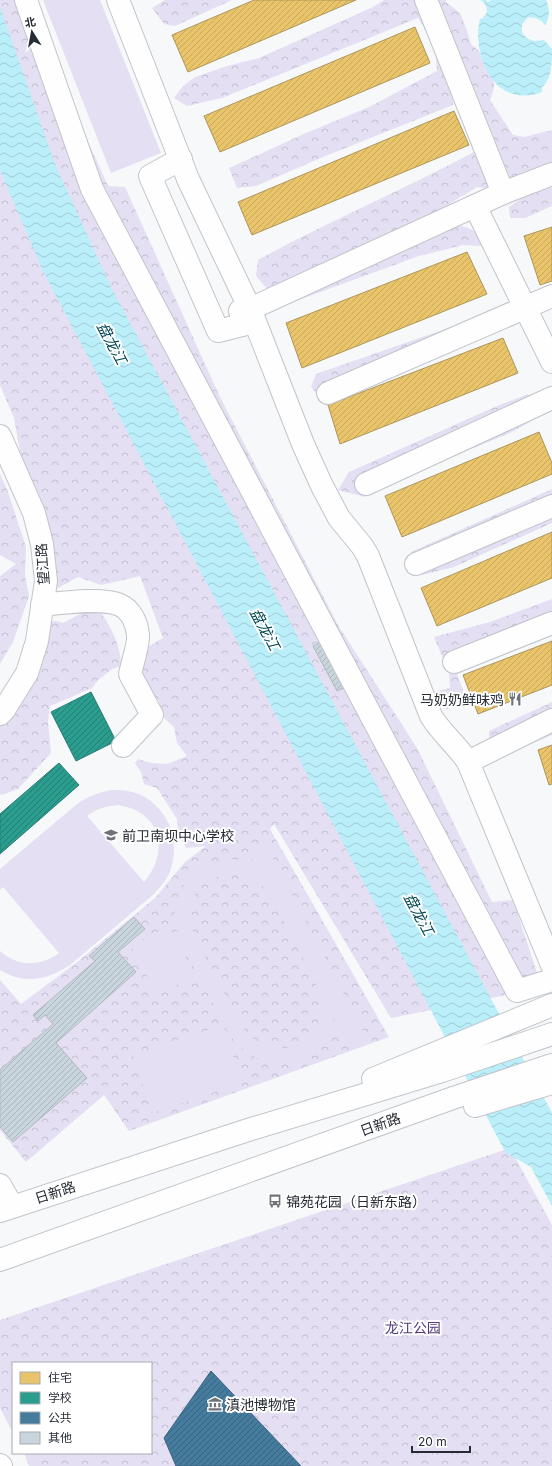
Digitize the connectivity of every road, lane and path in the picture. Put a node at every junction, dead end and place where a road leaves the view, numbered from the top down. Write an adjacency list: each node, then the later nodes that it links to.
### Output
1 (26, 0): 26 (main road)
2 (118, 0): 4 (main road)
3 (426, 0): 6 (main road)
4 (181, 159): 10 (main road); 10 (main road)
5 (552, 174): 6 (main road)
6 (503, 193): 7 (main road)
7 (475, 206): 9 (main road); 10 (main road)
8 (552, 296): 9 (main road)
9 (526, 308): 11 (main road); 12 (main road)
10 (250, 309): 24 (main road)
11 (552, 362)
12 (328, 393)
13 (552, 398): 15 (main road)
14 (0, 436): 18 (main road, 望江路)
15 (366, 484)
16 (552, 506): 17 (main road)
17 (416, 564)
18 (42, 605): 21 (main road, 望江路); 23 (main road)
19 (552, 623): 20 (main road)
20 (454, 662)
21 (0, 714)
22 (552, 720): 24 (main road)
23 (123, 746)
24 (468, 762): 25 (main road)
25 (552, 965)
26 (552, 980)
27 (547, 1007): 29 (main road, 日新路)
28 (552, 1034): 29 (main road, 日新路)
29 (439, 1062): 34 (main road, 日新路)
30 (552, 1065): 32 (main road, 日新路)
31 (552, 1083): 32 (main road, 日新路)
32 (454, 1105): 35 (main road, 日新路)
33 (0, 1185): 34 (main road)
34 (6, 1209)
35 (0, 1260)

